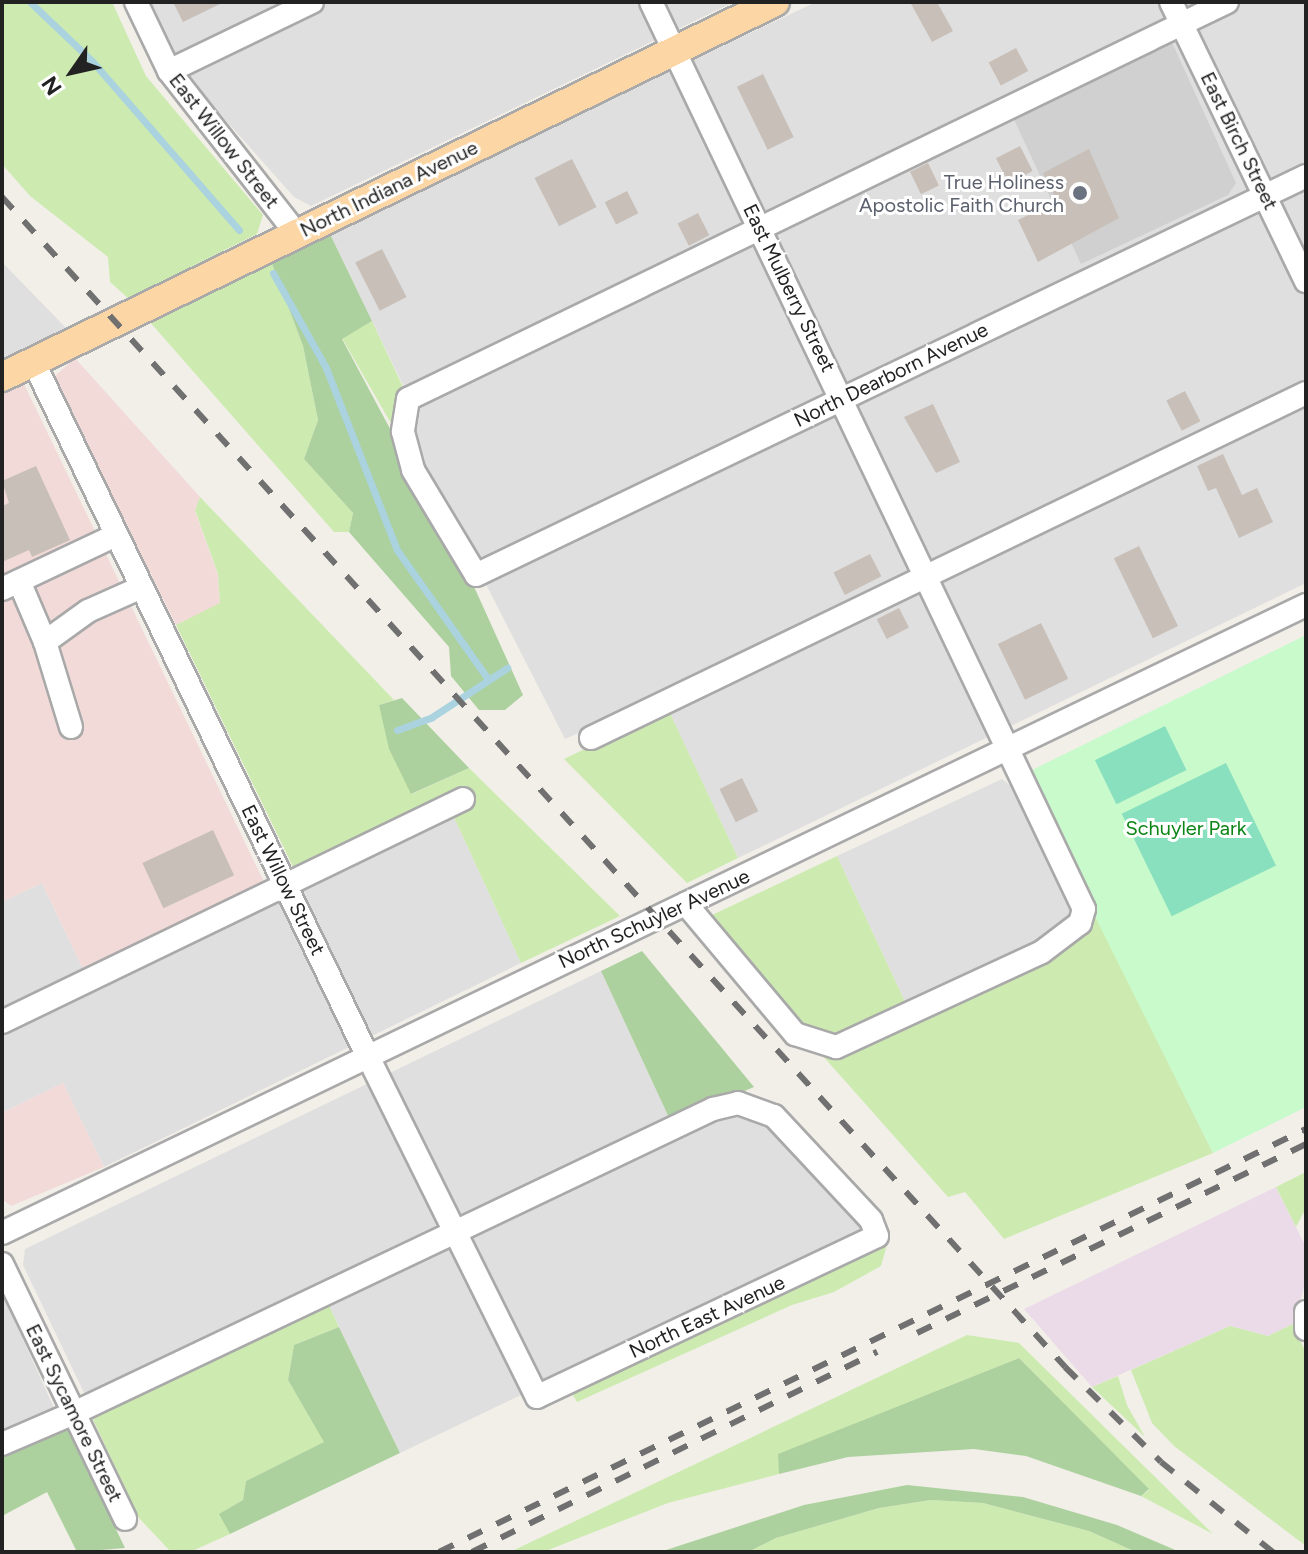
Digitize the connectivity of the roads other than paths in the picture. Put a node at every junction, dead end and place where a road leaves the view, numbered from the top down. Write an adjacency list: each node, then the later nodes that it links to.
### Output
1 (136, 2): 9 (street, East Willow Street)
2 (312, 2): 9 (street)
3 (651, 2): 8 (street, East Mulberry Street)
4 (775, 2): 8 (main road, North Indiana Avenue)
5 (1171, 2): 7 (street, East Birch Street)
6 (1227, 2): 7 (street)
7 (1182, 24): 11 (street, East Birch Street); 12 (street)
8 (674, 51): 12 (street, East Mulberry Street); 13 (main road, North Indiana Avenue)
9 (169, 71): 13 (street, East Willow Street)
10 (1306, 176): 11 (street, North Dearborn Avenue)
11 (1265, 196): 14 (street, East Birch Street); 18 (street, North Dearborn Avenue)
12 (760, 228): 18 (street, East Mulberry Street); 18 (street, North Dearborn Avenue)
13 (297, 234): 15 (main road, North Indiana Avenue)
14 (1306, 281)
15 (33, 361): 16 (main road, North Indiana Avenue); 19 (street, East Willow Street)
16 (2, 377)
17 (1306, 393): 20 (street)
18 (842, 398): 20 (street, East Mulberry Street)
19 (116, 535): 21 (street); 22 (street, East Willow Street)
20 (928, 575): 26 (street); 27 (street, East Mulberry Street)
21 (11, 585): 24 (street)
22 (142, 587): 24 (street); 29 (street, East Willow Street)
23 (1306, 605): 27 (street, North Schuyler Avenue)
24 (45, 642): 25 (street)
25 (71, 727)
26 (591, 738)
27 (1011, 748): 30 (street, North Schuyler Avenue); 30 (street, East Mulberry Street)
28 (463, 799): 29 (street)
29 (285, 885): 31 (street); 32 (street, East Willow Street)
30 (686, 904): 32 (street, North Schuyler Avenue)
31 (2, 1022)
32 (368, 1057): 33 (street, East Willow Street); 34 (street, North Schuyler Avenue)
33 (455, 1232): 36 (street, East Willow Street); 36 (street, North East Avenue); 37 (street)
34 (2, 1233)
35 (2, 1264): 37 (street, East Sycamore Street)
36 (537, 1397)
37 (74, 1413): 38 (street); 39 (street, East Sycamore Street)
38 (2, 1444)
39 (125, 1519)

